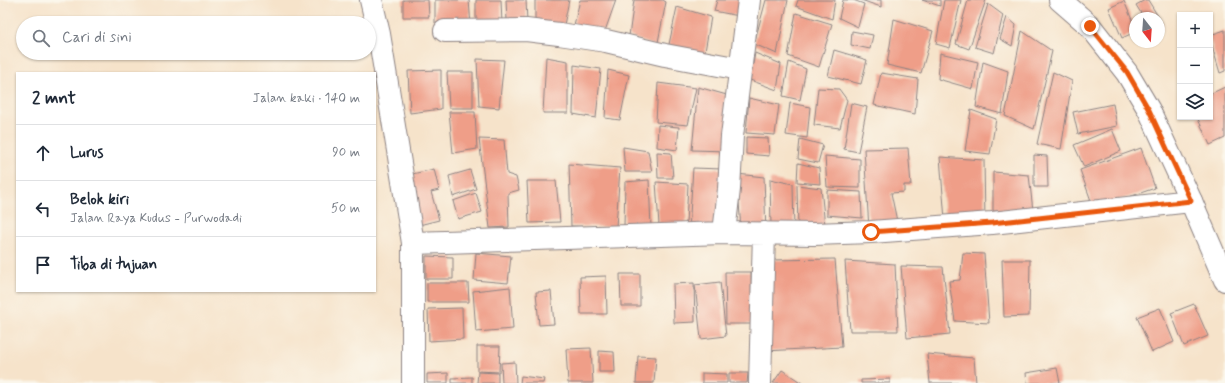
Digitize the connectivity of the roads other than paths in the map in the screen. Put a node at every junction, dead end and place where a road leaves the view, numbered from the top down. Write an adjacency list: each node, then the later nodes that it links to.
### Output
1 (371, 0): 4 (street)
2 (749, 0): 7 (street)
3 (1060, 0): 8 (street)
4 (375, 16)
5 (376, 21): 11 (street)
6 (444, 31): 7 (street)
7 (740, 69): 9 (street)
8 (1191, 201): 10 (street); 12 (street)
9 (724, 233): 10 (street); 11 (street)
10 (764, 234): 14 (street)
11 (413, 244): 13 (street)
12 (1225, 280)
13 (413, 383)
14 (760, 383)

